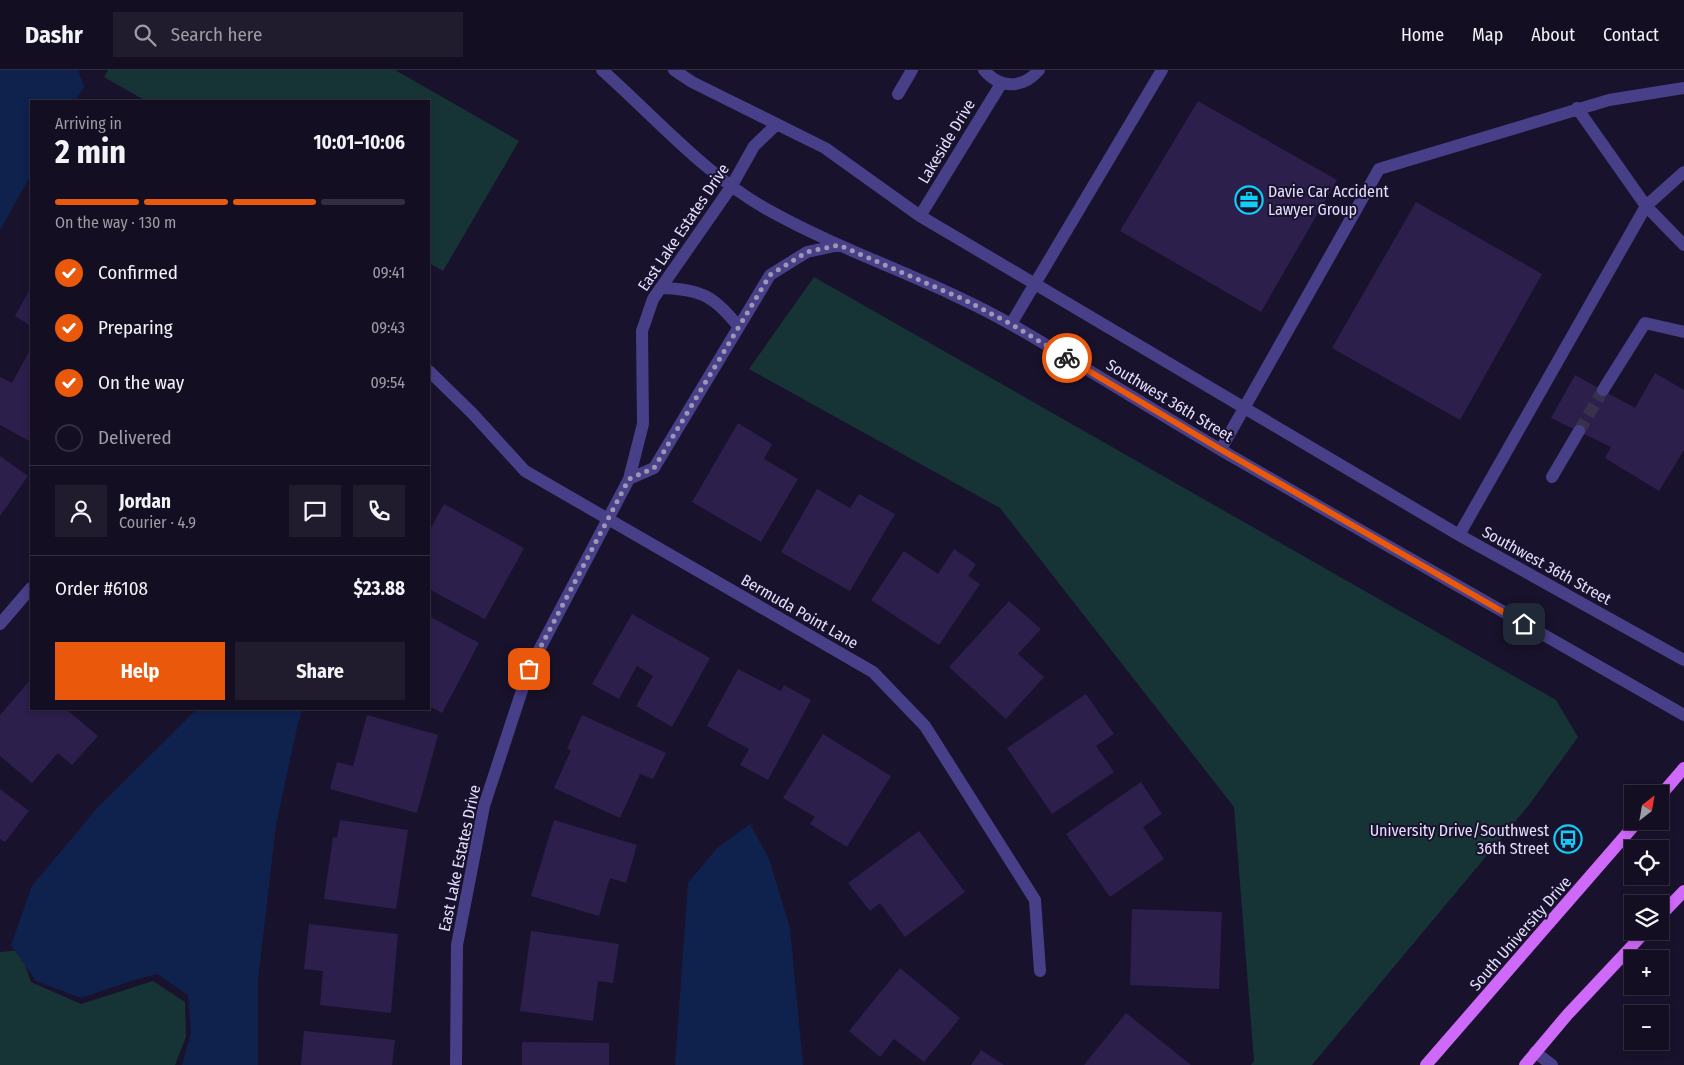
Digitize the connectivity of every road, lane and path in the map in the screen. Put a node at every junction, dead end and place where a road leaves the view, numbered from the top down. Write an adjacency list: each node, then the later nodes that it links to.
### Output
1 (602, 70): 13 (street, Southwest 36th Street)
2 (674, 70): 11 (street, Southwest 36th Street)
3 (912, 70): 9 (street)
4 (984, 70): 7 (street)
5 (1039, 70): 7 (street)
6 (1162, 70): 18 (street)
7 (1001, 84): 15 (street, Lakeside Drive)
8 (1684, 88): 10 (street)
9 (898, 94)
10 (1577, 108): 14 (street); 25 (street)
11 (777, 124): 13 (street, East Lake Estates Drive); 15 (street, Southwest 36th Street)
12 (1684, 172): 14 (street)
13 (731, 187): 17 (street, Southwest 36th Street); 19 (street, East Lake Estates Drive)
14 (1646, 206): 16 (street); 31 (street)
15 (920, 216): 18 (street, Southwest 36th Street)
16 (1684, 244)
17 (839, 245): 20 (street, Southwest 36th Street); 21 (street)
18 (1034, 284): 20 (street); 25 (street, Southwest 36th Street)
19 (661, 288): 21 (street); 29 (street, East Lake Estates Drive)
20 (1011, 324): 27 (street, Southwest 36th Street)
21 (738, 326): 29 (street)
22 (1684, 332): 24 (street)
23 (430, 372): 30 (street, Bermuda Point Lane)
24 (1604, 390)
25 (1243, 408): 27 (street); 31 (street, Southwest 36th Street)
26 (1579, 431): 28 (street)
27 (1220, 449): 35 (street, Southwest 36th Street)
28 (1552, 477)
29 (629, 479): 30 (street, East Lake Estates Drive)
30 (607, 518): 42 (street, Bermuda Point Lane); 45 (street, East Lake Estates Drive)
31 (1459, 535): 34 (street, Southwest 36th Street)
32 (30, 589): 33 (street)
33 (0, 624)
34 (1684, 660)
35 (1684, 715)
36 (1684, 768): 37 (main road)
37 (1669, 786)
38 (1630, 830): 44 (main road, South University Drive)
39 (1684, 891): 40 (main road)
40 (1669, 907)
41 (1638, 940): 43 (main road)
42 (1040, 971)
43 (1535, 1052): 46 (main road); 47 (street)
44 (1428, 1063)
45 (456, 1065)
46 (1525, 1065)
47 (1552, 1065)

